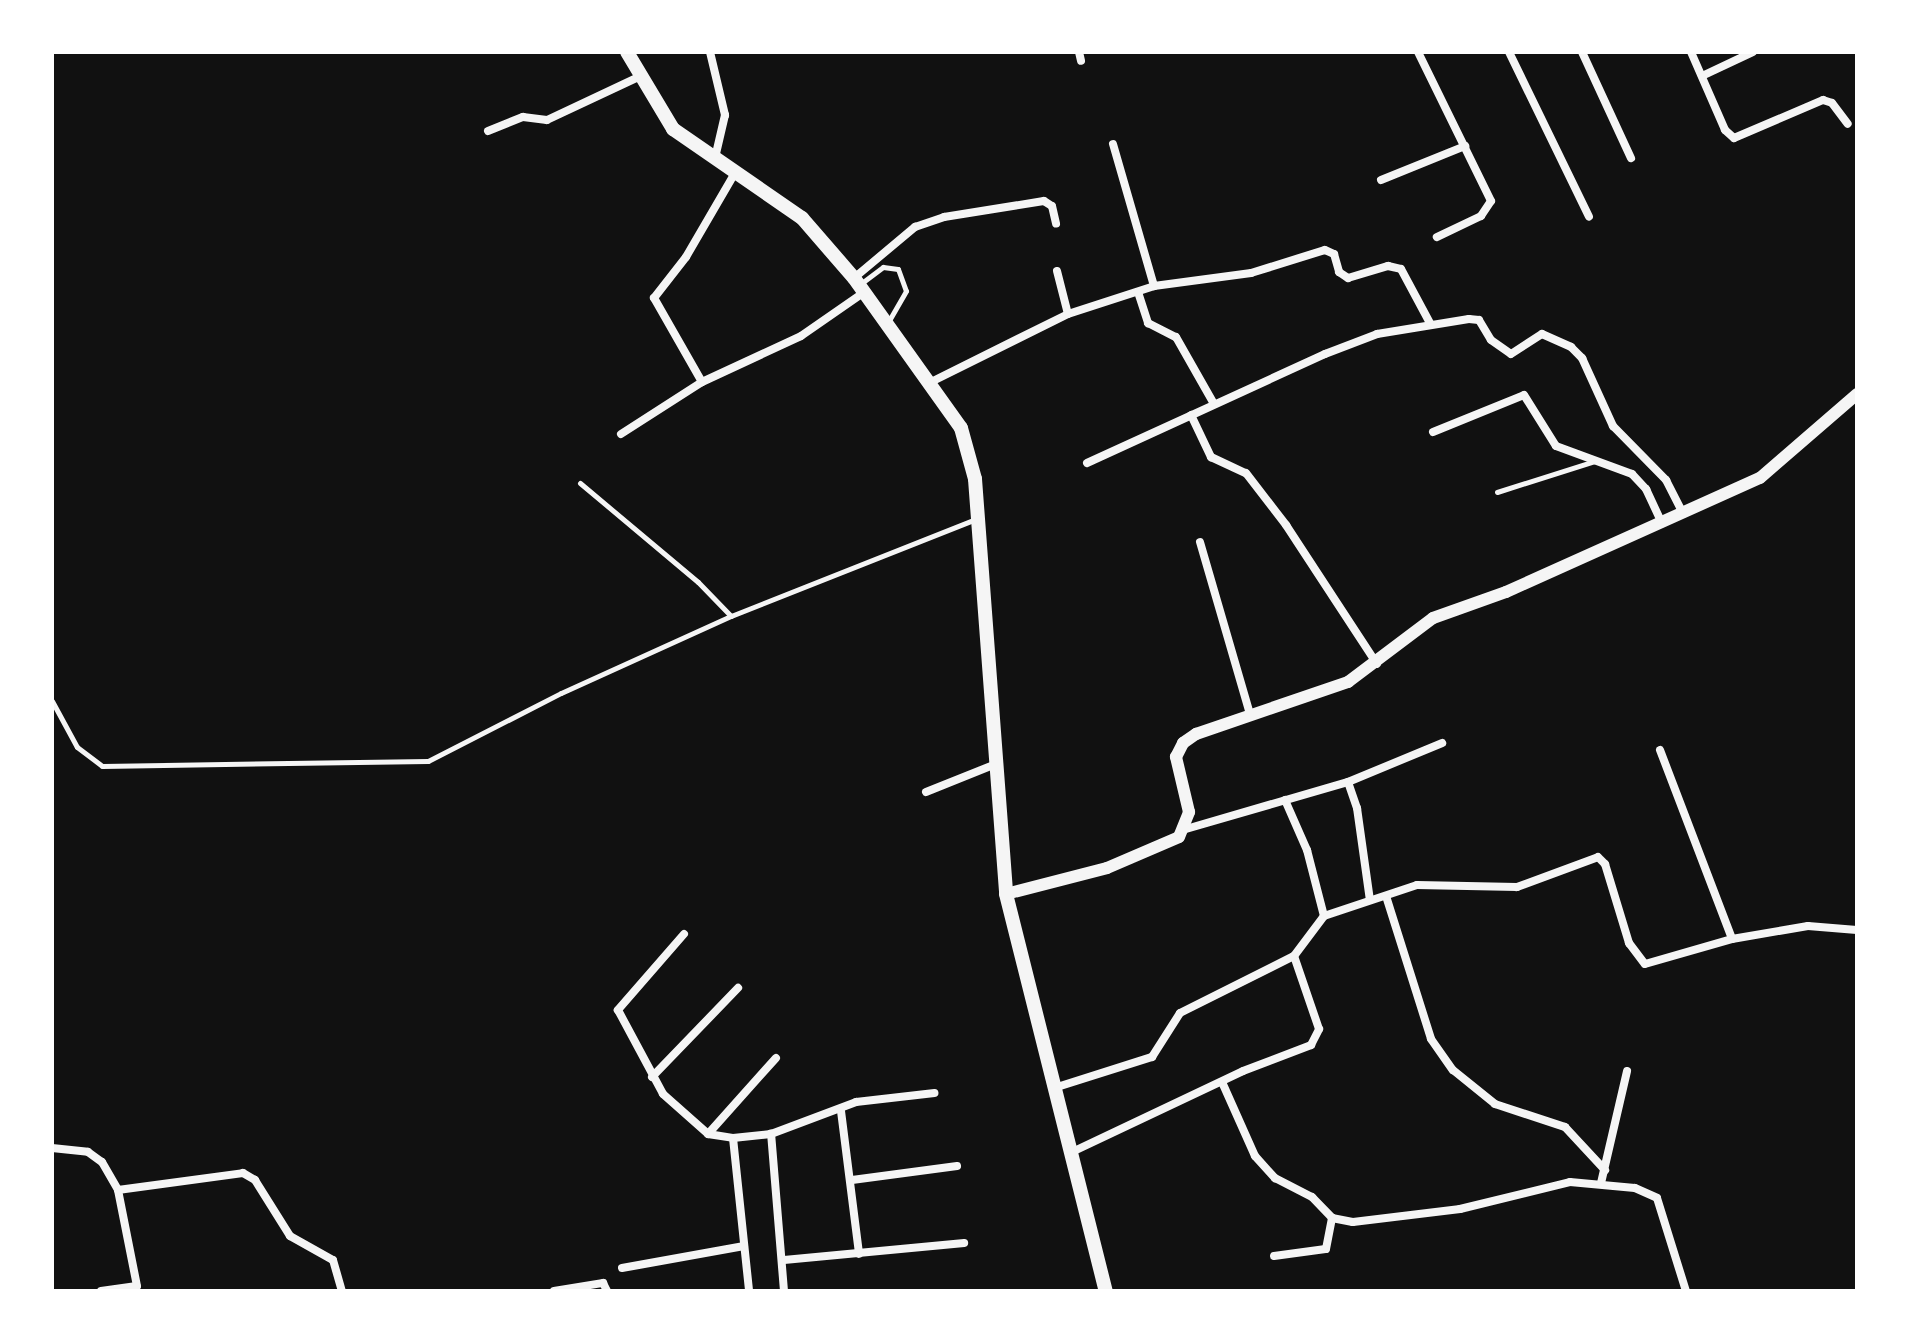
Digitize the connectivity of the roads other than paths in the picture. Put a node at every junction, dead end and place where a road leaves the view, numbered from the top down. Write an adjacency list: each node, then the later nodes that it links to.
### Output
1 (627, 52): 9 (main road)
2 (710, 52): 14 (street)
3 (1418, 52): 13 (street)
4 (1509, 52): 18 (street)
5 (1582, 52): 15 (street)
6 (1691, 52): 8 (street)
7 (1753, 52): 8 (street)
8 (1702, 76): 10 (street)
9 (639, 77): 11 (street); 14 (main road)
10 (1848, 124)
11 (488, 131)
12 (1113, 144): 23 (street)
13 (1465, 146): 17 (street); 20 (street)
14 (715, 158): 16 (main road)
15 (1631, 158)
16 (737, 170): 22 (main road); 28 (street)
17 (1381, 180)
18 (1589, 217)
19 (1056, 224): 22 (street)
20 (1437, 237)
21 (1057, 271): 25 (street)
22 (859, 285): 27 (main road); 27 (lane); 28 (street)
23 (1154, 286): 24 (street); 26 (street)
24 (1138, 292): 25 (street); 31 (street)
25 (1068, 314): 29 (street)
26 (1430, 323): 31 (street); 39 (street)
27 (887, 324): 29 (main road)
28 (702, 382): 34 (street)
29 (931, 382): 40 (main road)
30 (1857, 394): 39 (street)
31 (1214, 404): 32 (street)
32 (1191, 415): 36 (street); 44 (street)
33 (1433, 432): 35 (street)
34 (621, 434)
35 (1599, 460): 38 (lane); 41 (street)
36 (1087, 463)
37 (580, 483): 43 (lane)
38 (1497, 492)
39 (1683, 514): 41 (street)
40 (979, 518): 43 (lane); 49 (main road)
41 (1662, 523): 44 (street)
42 (1200, 542): 46 (street)
43 (731, 616): 45 (lane)
44 (1378, 664): 46 (street)
45 (52, 701)
46 (1250, 714): 53 (street)
47 (1442, 743): 50 (street)
48 (1660, 750): 60 (street)
49 (996, 764): 51 (street); 54 (main road)
50 (1348, 782): 52 (street); 56 (street)
51 (926, 792)
52 (1285, 800): 53 (street); 57 (street)
53 (1186, 829): 54 (street)
54 (1006, 894): 67 (main road)
55 (1386, 896): 56 (street); 60 (street); 76 (street)
56 (1370, 900): 57 (street)
57 (1324, 916): 61 (street)
58 (1857, 930): 60 (street)
59 (684, 934): 65 (street)
60 (1732, 939)
61 (1294, 956): 66 (street); 67 (street)
62 (738, 988): 65 (street)
63 (776, 1058): 70 (street)
64 (1627, 1071): 76 (street)
65 (652, 1077): 70 (street)
66 (1222, 1082): 74 (street); 80 (street)
67 (1054, 1088): 74 (main road)
68 (934, 1093): 69 (street)
69 (841, 1111): 71 (street); 77 (street)
70 (708, 1134): 72 (street)
71 (771, 1134): 72 (street); 85 (street)
72 (733, 1138): 82 (street)
73 (52, 1148): 79 (street)
74 (1072, 1152): 94 (main road)
75 (957, 1166): 77 (street)
76 (1605, 1170): 78 (street)
77 (852, 1180): 83 (street)
78 (1601, 1183): 80 (street); 95 (street)
79 (118, 1190): 88 (street); 90 (street)
80 (1332, 1218): 84 (street)
81 (964, 1243): 83 (street)
82 (744, 1246): 86 (street); 92 (street)
83 (859, 1254): 85 (street)
84 (1274, 1256)
85 (784, 1260): 93 (street)
86 (622, 1268)
87 (605, 1287): 91 (street)
88 (138, 1288): 89 (street)
89 (101, 1291)
90 (342, 1291)
91 (554, 1291)
92 (749, 1291)
93 (784, 1291)
94 (1106, 1291)
95 (1686, 1291)

